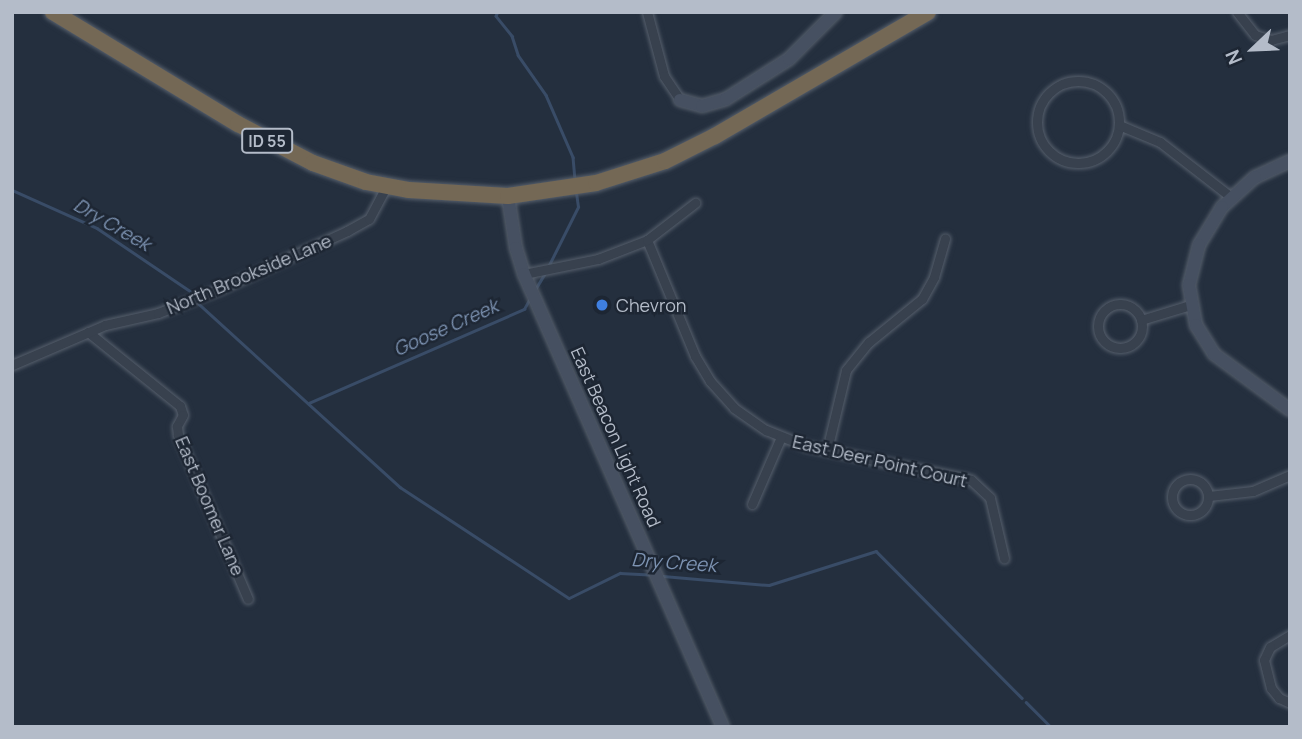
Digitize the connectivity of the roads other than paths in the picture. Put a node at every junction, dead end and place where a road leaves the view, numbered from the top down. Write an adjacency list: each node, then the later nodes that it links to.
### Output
1 (53, 12): 10 (highway, ID 55)
2 (647, 12): 7 (street)
3 (836, 12): 7 (main road)
4 (928, 12): 11 (highway, ID 55)
5 (1237, 12): 6 (street)
6 (1290, 36)
7 (680, 100)
8 (1119, 125): 8 (street); 12 (street)
9 (1290, 161): 12 (main road)
10 (387, 185): 11 (highway, ID 55); 19 (street, North Brookside Lane)
11 (508, 196): 16 (main road, East Beacon Light Road)
12 (1231, 197): 17 (main road)
13 (695, 203): 15 (street)
14 (945, 239): 23 (street)
15 (647, 240): 16 (street); 22 (street, East Deer Point Court)
16 (524, 274): 31 (main road, East Beacon Light Road)
17 (1190, 305): 18 (street); 21 (main road)
18 (1141, 320): 18 (street)
19 (88, 332): 20 (street, North Brookside Lane); 28 (street, East Boomer Lane)
20 (12, 365)
21 (1290, 410)
22 (781, 437): 23 (street, East Deer Point Court); 26 (street)
23 (827, 450): 27 (street, East Deer Point Court)
24 (1290, 475): 25 (street)
25 (1209, 496): 25 (street)
26 (752, 504)
27 (1004, 558)
28 (248, 599)
29 (1290, 635): 30 (street)
30 (1290, 703)
31 (723, 727)

